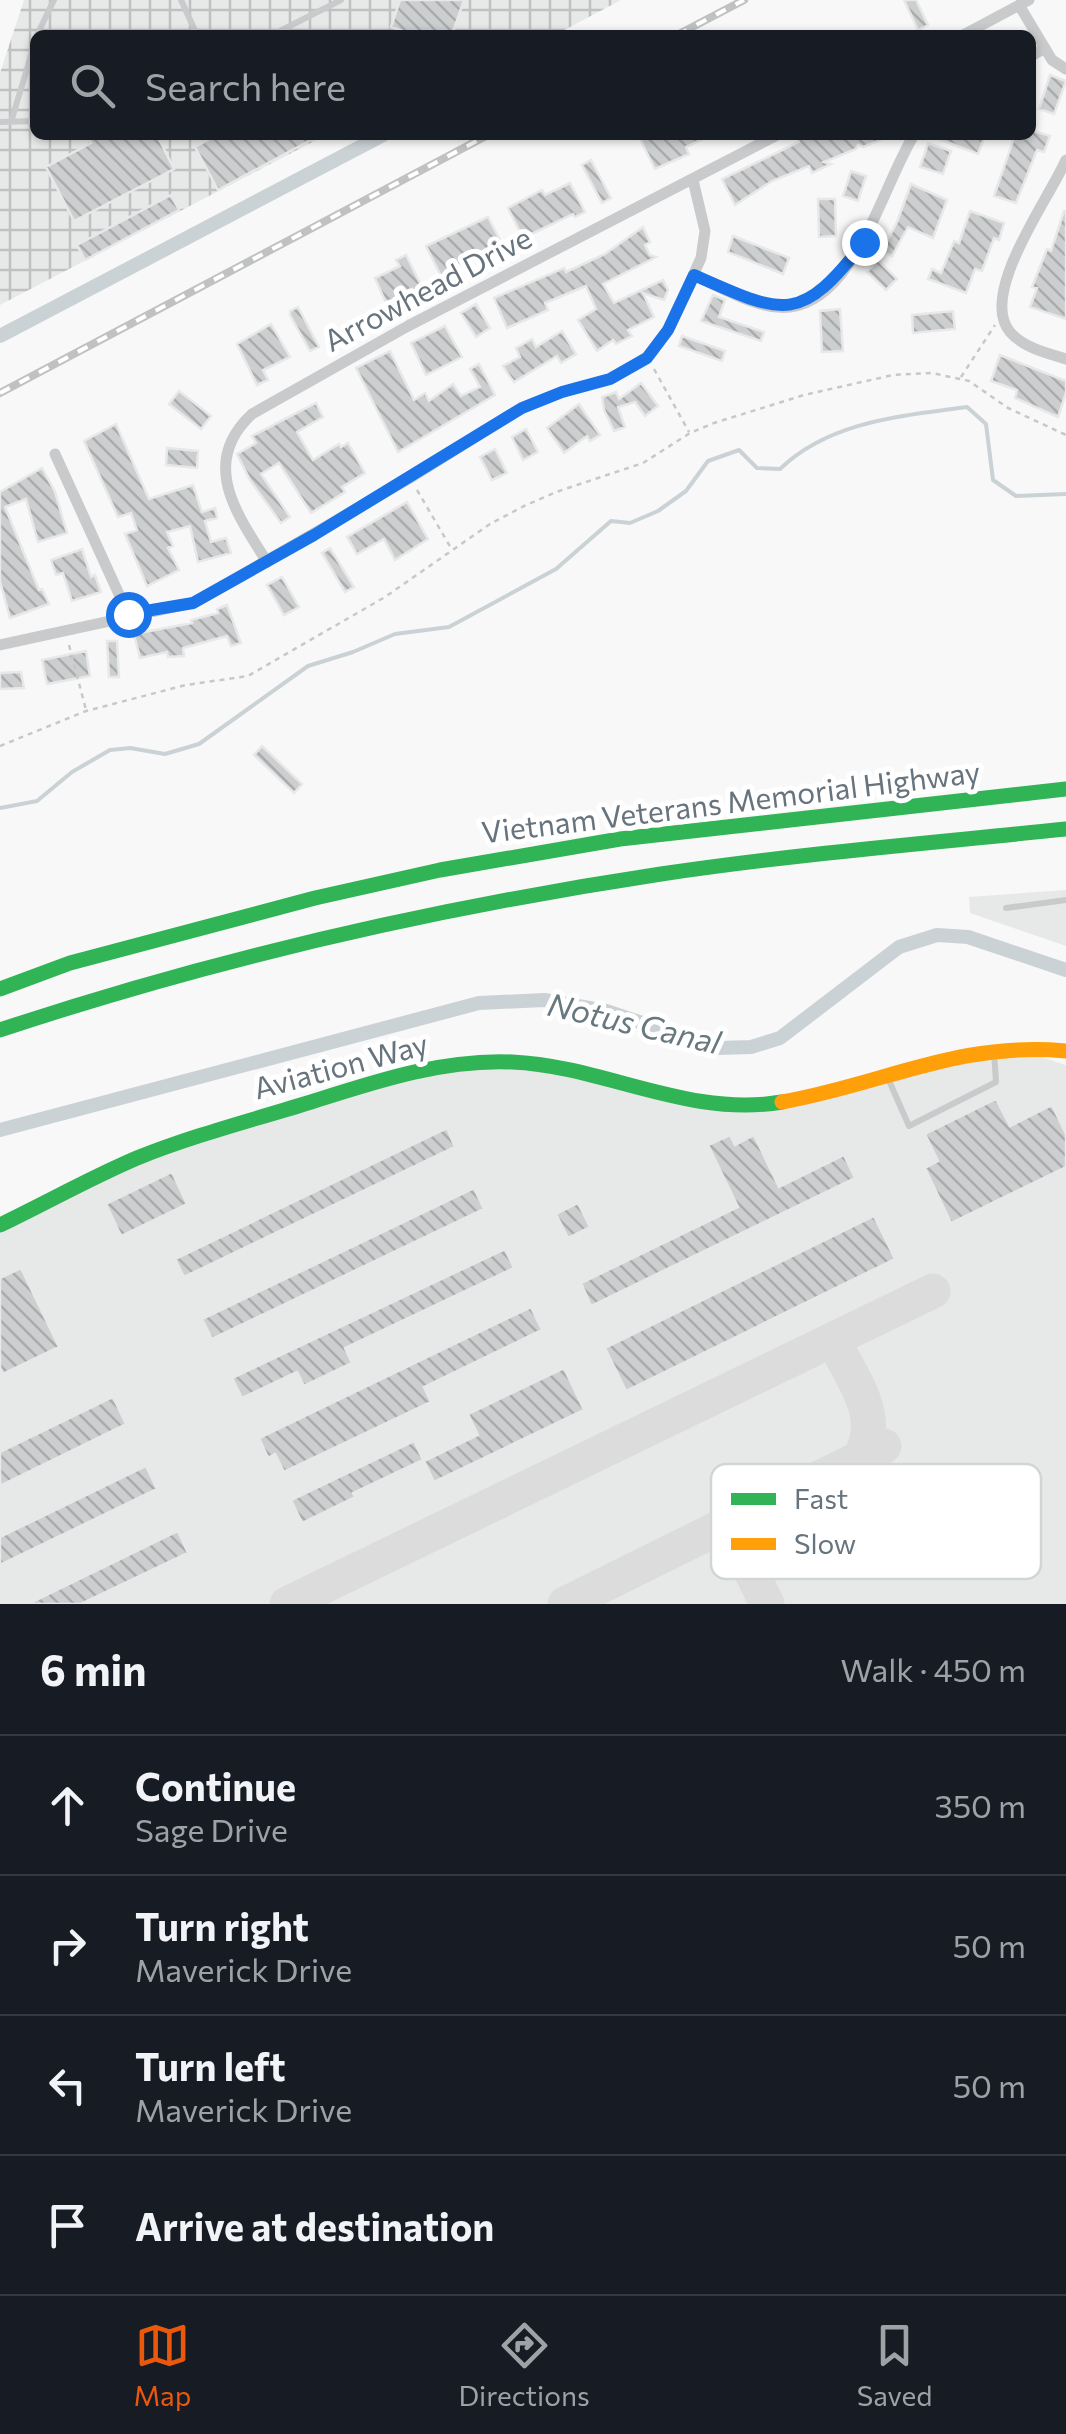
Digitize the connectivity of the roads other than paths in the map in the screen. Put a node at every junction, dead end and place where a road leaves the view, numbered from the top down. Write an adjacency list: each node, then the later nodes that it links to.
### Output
1 (54, 0): 5 (lane)
2 (181, 0): 6 (lane)
3 (341, 0): 7 (lane)
4 (1024, 2): 8 (street); 9 (street)
5 (39, 30)
6 (195, 30)
7 (282, 30)
8 (972, 30)
9 (1045, 48): 10 (street); 12 (street)
10 (1036, 53)
11 (30, 59): 15 (lane)
12 (1066, 69)
13 (30, 121): 15 (lane)
14 (0, 122): 15 (lane)
15 (11, 122)
16 (768, 140): 19 (street, Arrowhead Drive)
17 (911, 140): 20 (street)
18 (1066, 160): 21 (street)
19 (693, 180): 20 (street); 23 (street, Arrowhead Drive)
20 (694, 275): 23 (street)
21 (1066, 358)
22 (55, 454): 24 (street)
23 (266, 562): 24 (street)
24 (128, 614): 25 (street)
25 (0, 645)
26 (1066, 789): 30 (main road, Vietnam Veterans Memorial Highway)
27 (1066, 829): 31 (main road)
28 (1066, 900): 29 (lane)
29 (1006, 908)
30 (0, 989)
31 (0, 1030)
32 (994, 1048): 33 (main road, Aviation Way); 34 (main road, Aviation Way); 34 (lane)
33 (1066, 1050)
34 (886, 1075): 35 (main road, Aviation Way)
35 (0, 1224)

